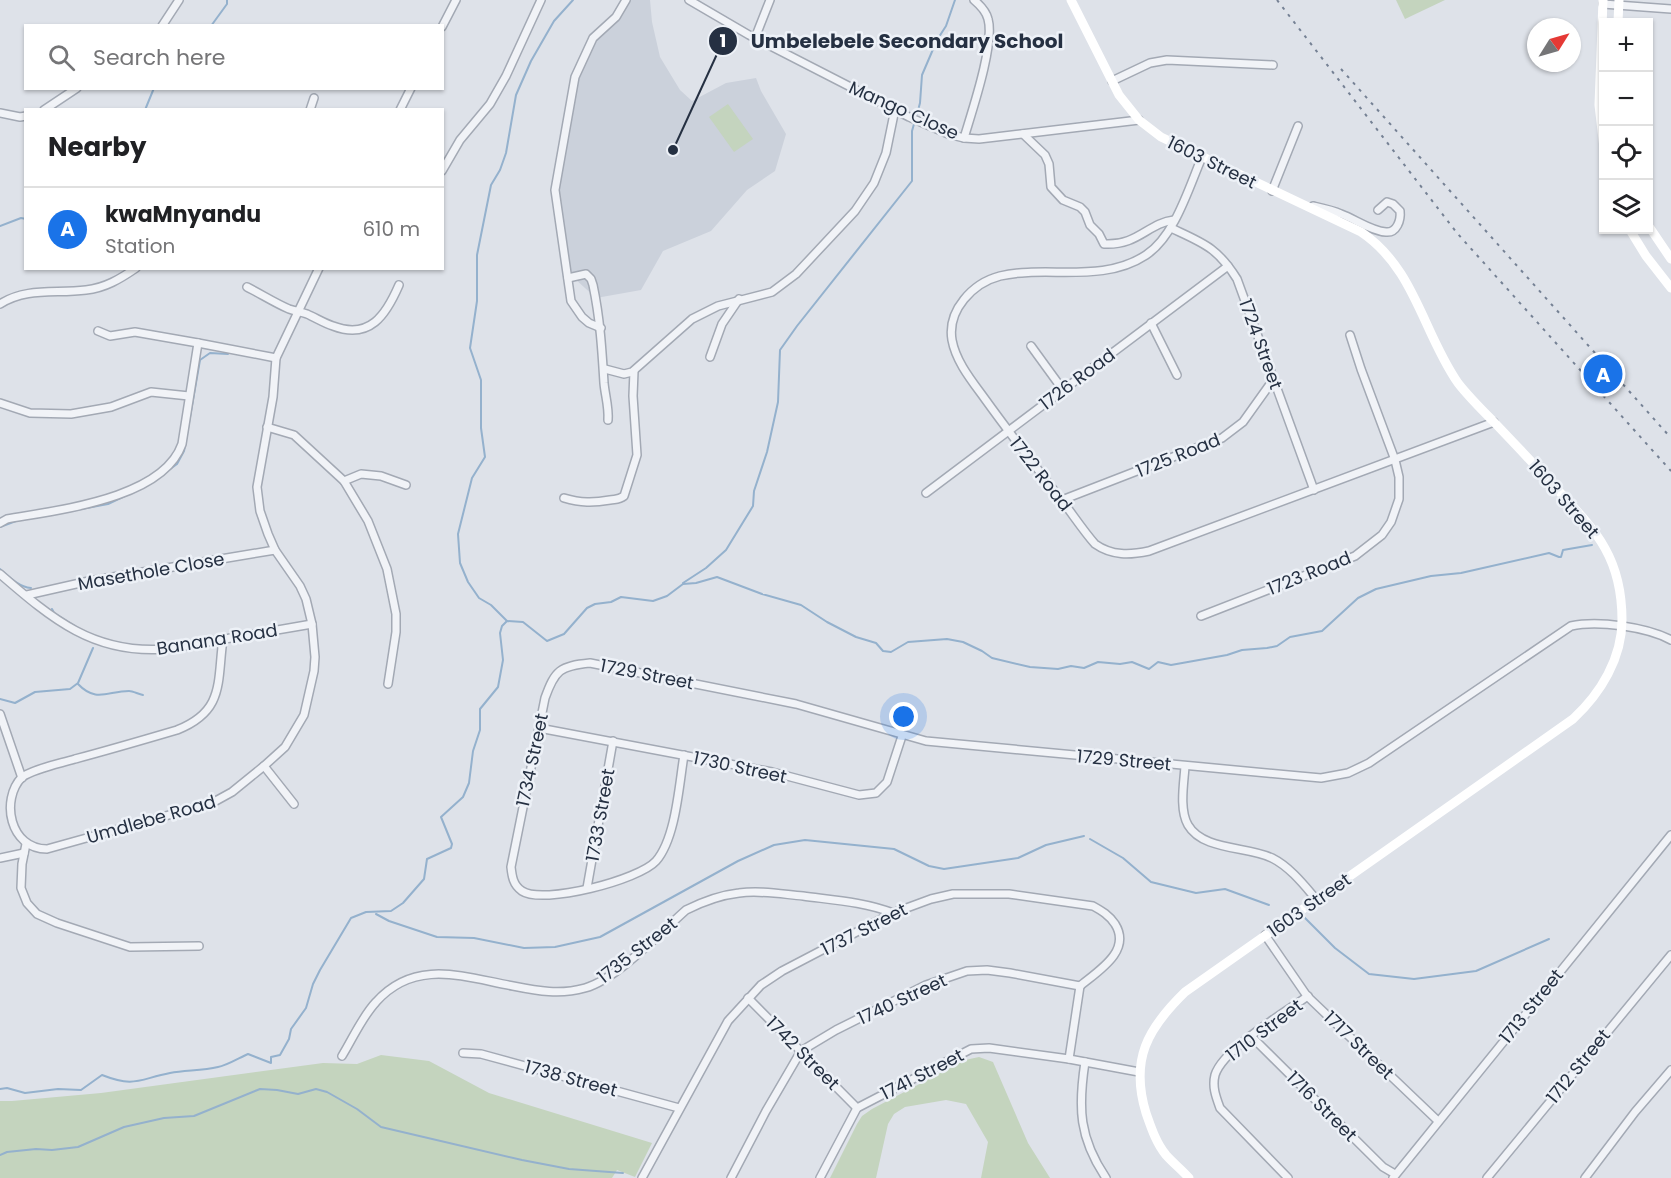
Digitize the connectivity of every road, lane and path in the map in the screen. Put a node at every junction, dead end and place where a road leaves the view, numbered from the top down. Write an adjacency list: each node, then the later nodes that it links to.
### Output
1 (179, 0): 13 (street)
2 (456, 0): 14 (street)
3 (541, 0): 33 (street)
4 (626, 0): 44 (street)
5 (689, 0): 15 (street, Mango Close)
6 (771, 0): 15 (street)
7 (974, 0): 31 (street)
8 (1071, 0): 17 (street, 1603 Street)
9 (1603, 2): 10 (street); 29 (street)
10 (1619, 2): 11 (street); 12 (street)
11 (1671, 9)
12 (1618, 18)
13 (163, 24)
14 (444, 24)
15 (755, 38): 24 (street, Mango Close)
16 (1273, 65): 17 (street)
17 (1112, 81): 27 (street, 1603 Street)
18 (74, 90): 21 (street)
19 (410, 90): 23 (street)
20 (314, 98): 22 (street)
21 (47, 108)
22 (311, 108)
23 (401, 108)
24 (895, 109): 31 (street, Mango Close); 48 (street)
25 (0, 113): 26 (street)
26 (24, 116)
27 (1139, 120): 30 (street, Mango Close); 32 (street, 1603 Street)
28 (1298, 126): 34 (street)
29 (1601, 126)
30 (1023, 134): 31 (street, Mango Close); 37 (street)
31 (964, 138)
32 (1202, 157): 34 (street, 1603 Street); 37 (street, 1722 Road)
33 (444, 168)
34 (1272, 190): 35 (street, 1603 Street)
35 (1307, 206): 36 (street); 67 (street, 1603 Street)
36 (1378, 210)
37 (1172, 224): 41 (street, 1724 Street); 69 (street, 1722 Road)
38 (1653, 232): 40 (street)
39 (1632, 234): 47 (street)
40 (1671, 259)
41 (1228, 266): 51 (street, 1726 Road); 62 (street, 1724 Street)
42 (133, 270): 49 (street)
43 (318, 270): 50 (street, Umdlebe Road)
44 (568, 278): 52 (street); 52 (street)
45 (399, 285): 50 (street)
46 (247, 287): 50 (street)
47 (1671, 288)
48 (739, 299): 57 (street); 60 (street)
49 (0, 304)
50 (297, 311): 58 (street, Umdlebe Road)
51 (1151, 323): 61 (street); 63 (street, 1726 Road)
52 (601, 328): 59 (street)
53 (98, 331): 55 (street)
54 (1350, 335): 70 (street, 1723 Road)
55 (198, 344): 58 (street); 64 (street)
56 (1031, 345): 63 (street)
57 (710, 357)
58 (276, 358): 68 (street, Umdlebe Road)
59 (605, 369): 60 (street); 66 (street)
60 (634, 371): 75 (street)
61 (1177, 375)
62 (1273, 380): 73 (street, 1724 Street); 76 (street, 1725 Road)
63 (1063, 390): 69 (street, 1726 Road)
64 (189, 396): 65 (street); 77 (street)
65 (0, 403)
66 (608, 420)
67 (1494, 422): 70 (street, 1722 Road); 83 (street, 1603 Street)
68 (267, 427): 71 (street); 78 (street, Umdlebe Road)
69 (1007, 431): 74 (street, 1726 Road); 76 (street, 1722 Road)
70 (1395, 460): 73 (street, 1722 Road); 81 (street, 1723 Road)
71 (344, 481): 72 (street); 87 (street)
72 (406, 484)
73 (1314, 489): 76 (street, 1722 Road)
74 (926, 493)
75 (564, 498)
76 (1062, 500)
77 (0, 523)
78 (275, 550): 80 (street, Masethole Close); 82 (street, Umdlebe Road)
79 (0, 574): 80 (street, Banana Road)
80 (27, 595): 84 (street, Banana Road)
81 (1201, 615)
82 (312, 624): 84 (street, Banana Road); 93 (street, Umdlebe Road)
83 (1622, 627): 85 (street, 1729 Street); 94 (street, 1729 Street); 102 (street, 1603 Street)
84 (223, 639): 95 (street)
85 (1671, 640)
86 (590, 663): 89 (street, 1734 Street); 90 (street, 1729 Street)
87 (388, 684)
88 (0, 714): 95 (street)
89 (539, 728): 91 (street, 1730 Street); 101 (street, 1734 Street)
90 (902, 736): 92 (street, 1730 Street); 94 (street, 1729 Street)
91 (613, 741): 92 (street, 1730 Street); 101 (street, 1733 Street)
92 (684, 755): 101 (street)
93 (264, 766): 96 (street); 98 (street, Umdlebe Road)
94 (1185, 766): 102 (street)
95 (22, 777): 98 (street)
96 (294, 804)
97 (1671, 835): 120 (street, 1713 Street)
98 (26, 844): 99 (street)
99 (24, 854): 100 (street); 105 (street)
100 (0, 858)
101 (587, 888)
102 (1316, 899): 104 (street, 1603 Street)
103 (893, 913): 107 (street, 1737 Street); 109 (street, 1737 Street); 113 (street, 1735 Street)
104 (1265, 935): 108 (street, 1717 Street); 117 (street, 1603 Street)
105 (199, 946)
106 (1670, 955): 128 (street, 1712 Street)
107 (1080, 986): 111 (street, 1740 Street); 114 (street)
108 (1308, 996): 110 (street, 1710 Street); 120 (street, 1717 Street)
109 (748, 998): 111 (street, 1742 Street); 118 (street, 1737 Street)
110 (1250, 1037): 121 (street, 1716 Street); 127 (street, 1710 Street)
111 (801, 1050): 119 (street, 1742 Street); 123 (street)
112 (463, 1053): 118 (street, 1738 Street)
113 (342, 1056)
114 (1069, 1059): 115 (street, 1741 Street); 119 (street, 1741 Street)
115 (1085, 1062): 117 (street, 1741 Street); 125 (street)
116 (1671, 1070): 129 (street)
117 (1139, 1072): 126 (street, 1603 Street)
118 (679, 1108): 122 (street, 1737 Street)
119 (857, 1108): 124 (street)
120 (1438, 1121): 121 (street, 1713 Street)
121 (1394, 1176)
122 (642, 1178)
123 (731, 1178)
124 (820, 1178)
125 (1106, 1178)
126 (1189, 1178)
127 (1288, 1178)
128 (1487, 1178)
129 (1585, 1178)

